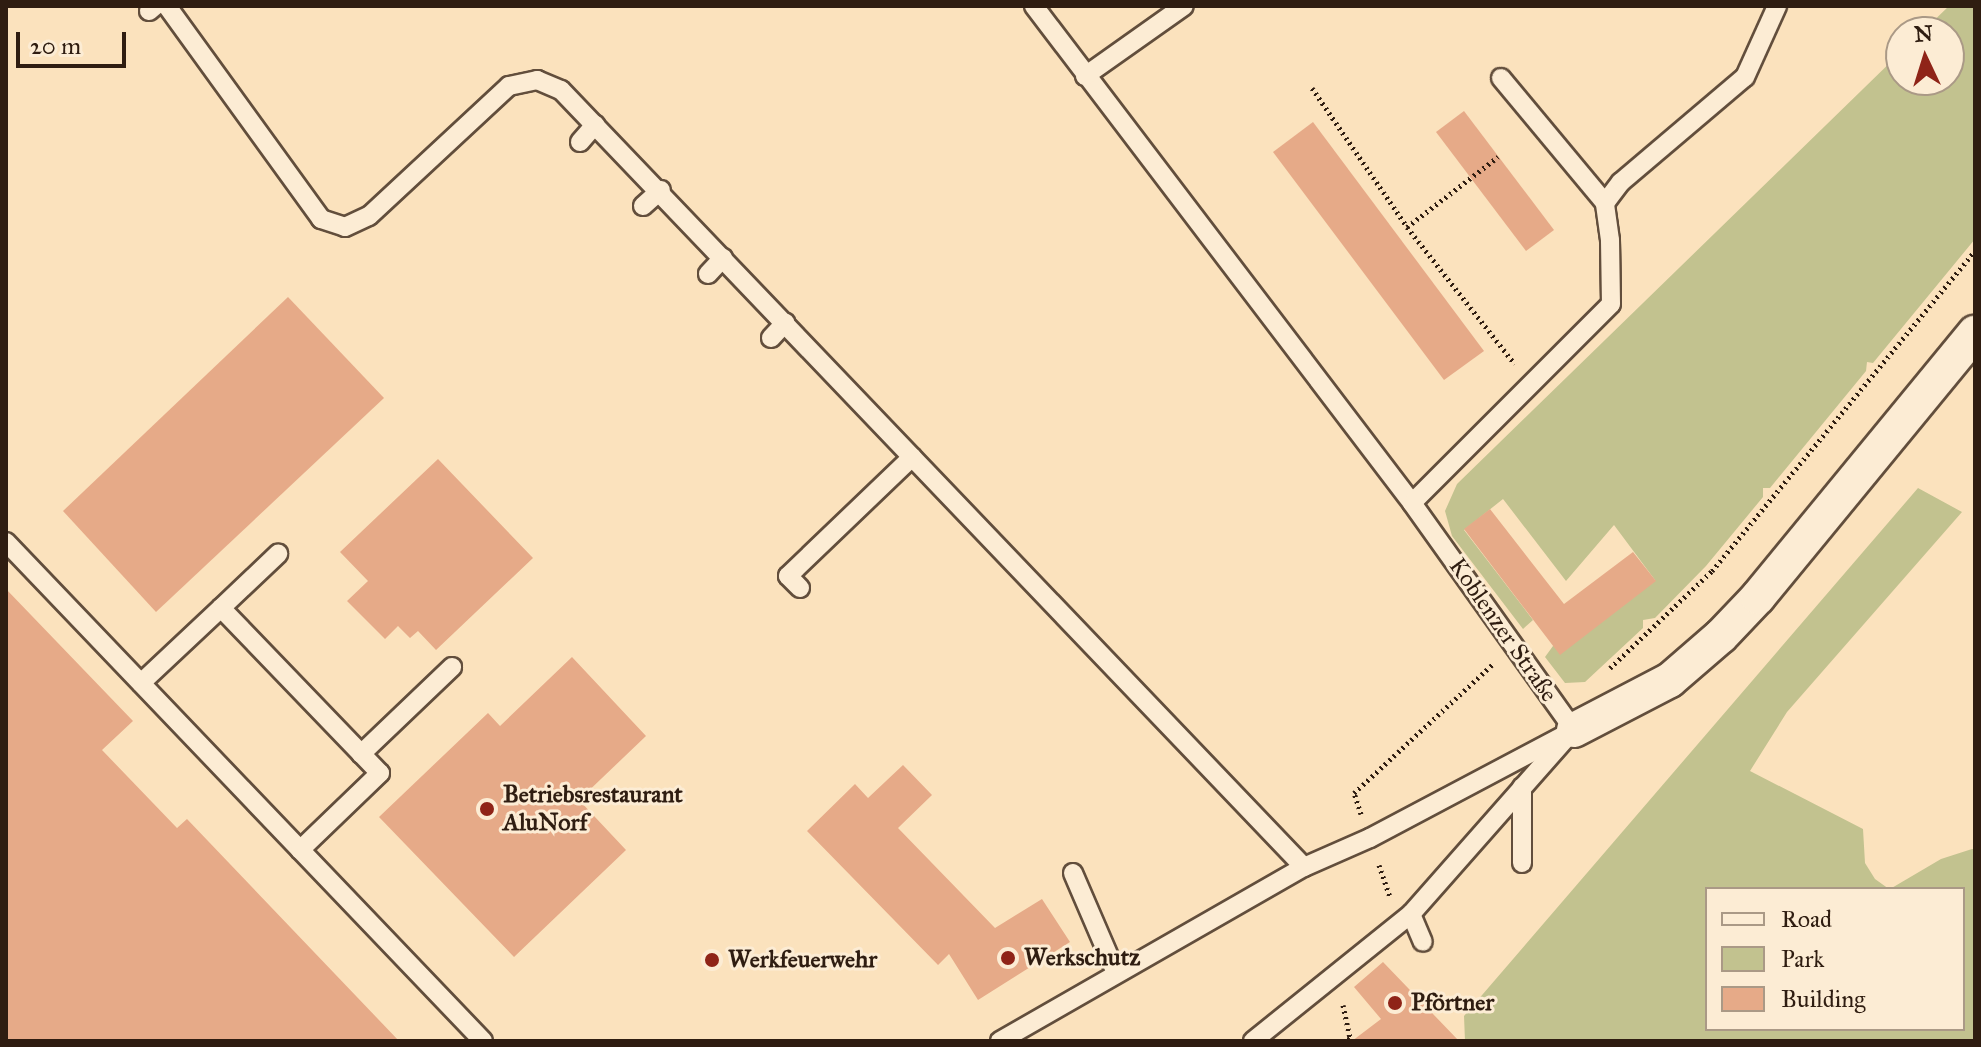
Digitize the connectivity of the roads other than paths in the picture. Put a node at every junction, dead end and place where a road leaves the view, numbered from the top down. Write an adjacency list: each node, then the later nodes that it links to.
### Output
1 (167, 6): 7 (lane)
2 (1034, 6): 5 (lane, Koblenzer Straße)
3 (1184, 6): 5 (lane)
4 (1777, 6): 10 (lane)
5 (1085, 76): 20 (lane, Koblenzer Straße)
6 (1501, 78): 10 (lane)
7 (595, 125): 8 (lane); 9 (lane)
8 (580, 142)
9 (661, 190): 11 (lane); 12 (lane)
10 (1605, 203): 20 (lane)
11 (643, 206)
12 (723, 258): 13 (lane); 14 (lane)
13 (708, 274)
14 (785, 323): 16 (lane); 17 (lane)
15 (1975, 333): 27 (street)
16 (771, 338)
17 (851, 393): 18 (lane); 19 (lane)
18 (837, 407)
19 (912, 457): 23 (lane); 32 (lane)
20 (1412, 503): 27 (lane, Koblenzer Straße)
21 (6, 542): 26 (lane)
22 (278, 554): 24 (lane)
23 (800, 588)
24 (221, 608): 26 (lane); 28 (lane)
25 (452, 667): 28 (lane)
26 (141, 683): 30 (lane)
27 (1574, 730): 29 (lane); 32 (lane)
28 (361, 754): 30 (lane)
29 (1522, 787): 31 (lane); 34 (lane)
30 (300, 850): 37 (lane)
31 (1522, 863)
32 (1304, 867): 36 (lane)
33 (1073, 873): 36 (lane)
34 (1411, 914): 35 (lane); 39 (lane)
35 (1423, 942)
36 (1116, 973): 38 (lane)
37 (483, 1041)
38 (1000, 1041)
39 (1253, 1041)

